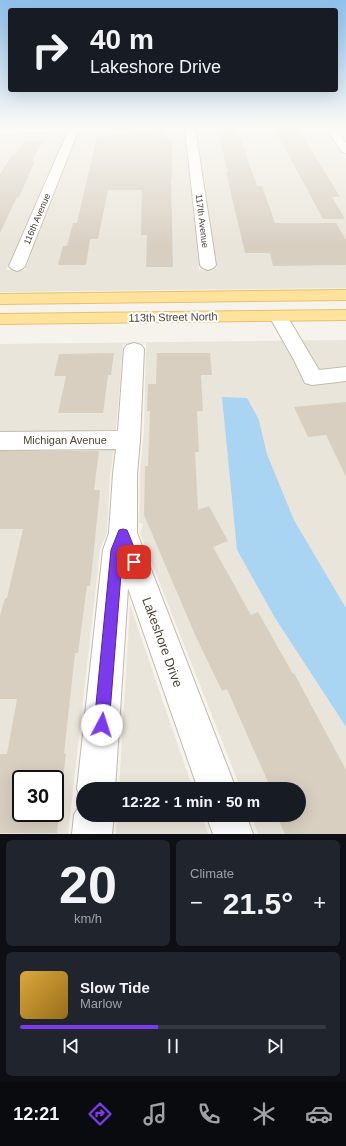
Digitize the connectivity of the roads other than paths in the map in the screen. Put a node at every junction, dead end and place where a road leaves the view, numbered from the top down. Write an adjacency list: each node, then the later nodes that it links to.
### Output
1 (60, 167): 4 (street, 116th Avenue)
2 (195, 167): 3 (street, 117th Avenue)
3 (208, 265)
4 (17, 266)
5 (346, 295): 6 (main road, 113th Street North)
6 (0, 299)
7 (346, 315): 8 (main road, 113th Street North)
8 (278, 316): 9 (main road, 113th Street North); 11 (street)
9 (0, 319)
10 (134, 350): 12 (street, Lakeshore Drive)
11 (346, 374)
12 (129, 440): 13 (street, Michigan Avenue); 14 (street, Lakeshore Drive)
13 (0, 441)
14 (123, 534): 15 (street); 16 (street, Lakeshore Drive)
15 (97, 782)
16 (214, 782)
17 (93, 822): 19 (street)
18 (229, 822): 20 (street)
19 (92, 834)
20 (233, 834)

